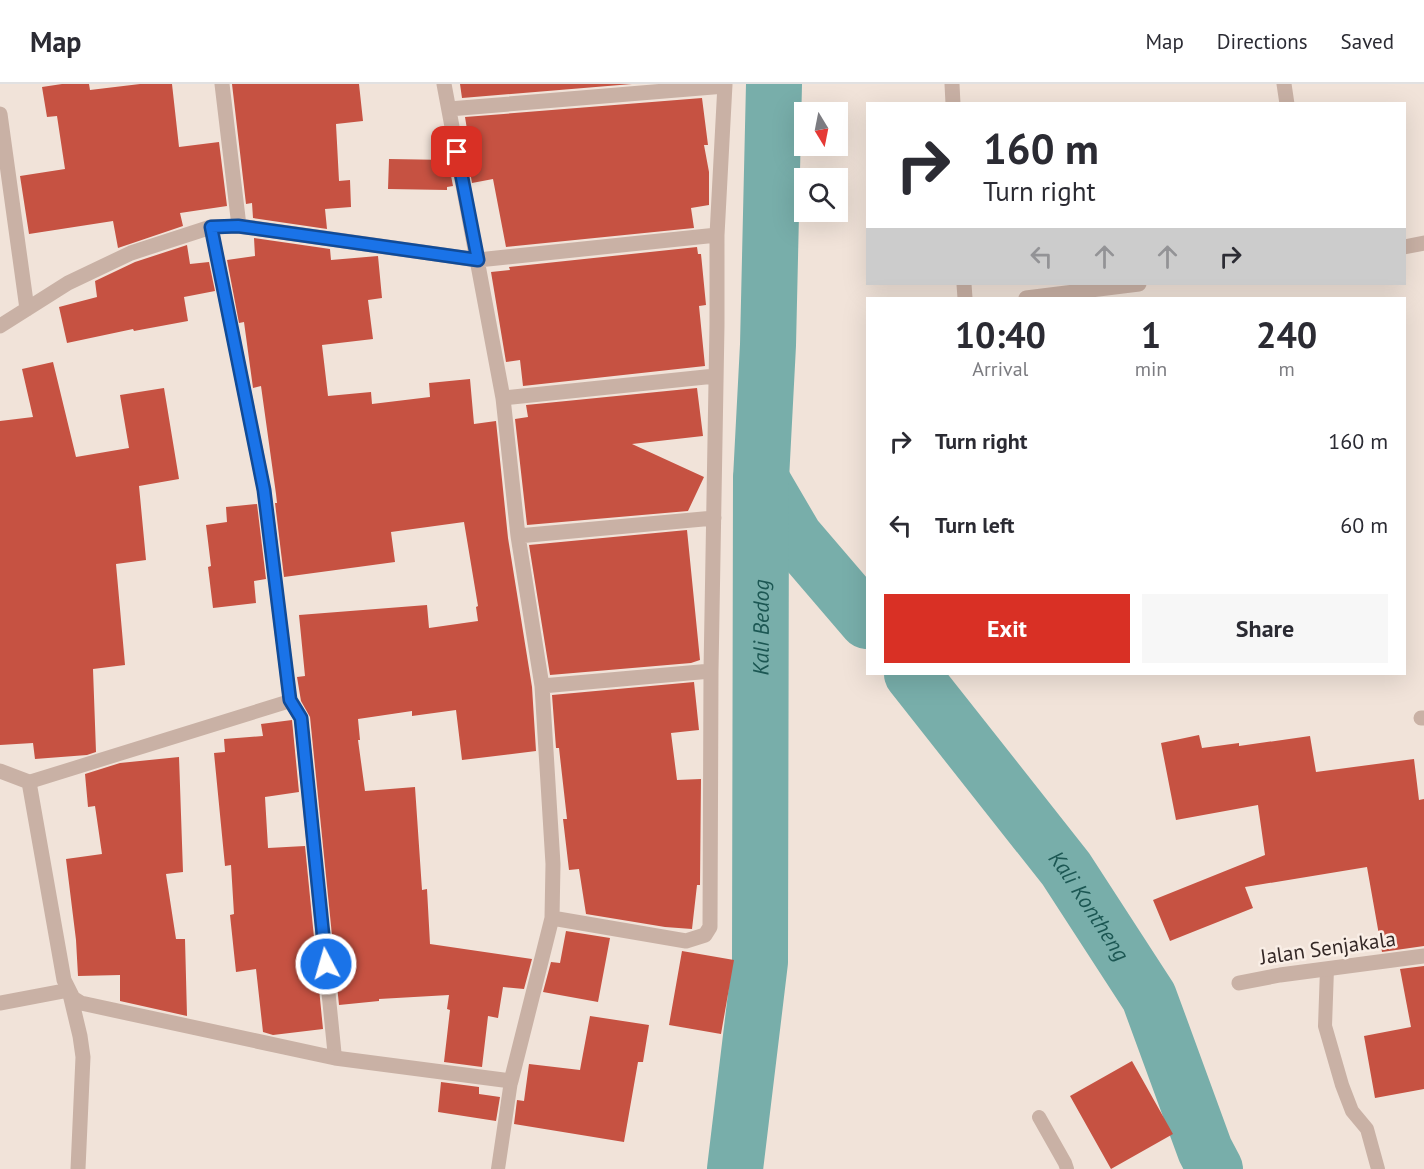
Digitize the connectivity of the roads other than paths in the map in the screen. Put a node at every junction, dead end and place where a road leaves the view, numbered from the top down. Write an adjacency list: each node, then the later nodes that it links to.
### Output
1 (222, 84): 10 (street)
2 (444, 84): 8 (street)
3 (952, 84): 6 (street)
4 (1284, 84): 7 (street)
5 (725, 85): 8 (street); 12 (street)
6 (953, 102)
7 (1287, 102)
8 (448, 109): 15 (street)
9 (0, 114): 18 (street)
10 (238, 226): 11 (street); 15 (street)
11 (211, 227): 18 (street); 26 (lane)
12 (717, 235): 15 (street); 20 (street)
13 (1424, 243): 14 (street)
14 (1406, 247)
15 (478, 260): 21 (street)
16 (1131, 285): 17 (street)
17 (1034, 297)
18 (27, 309): 19 (street)
19 (0, 326)
20 (715, 376): 21 (street); 22 (street)
21 (503, 398): 23 (street)
22 (714, 518): 23 (street); 24 (street)
23 (518, 536): 25 (street)
24 (711, 671): 25 (street); 29 (street)
25 (542, 686): 29 (street)
26 (290, 700): 28 (lane); 35 (lane)
27 (0, 771): 28 (street)
28 (29, 782): 33 (street)
29 (552, 918): 36 (street)
30 (1424, 956): 31 (street, Jalan Senjakala)
31 (1327, 969): 32 (street, Jalan Senjakala); 41 (lane)
32 (1239, 983)
33 (69, 990): 34 (street); 35 (street); 38 (street)
34 (1, 1003)
35 (335, 1059): 36 (street)
36 (511, 1081): 39 (lane)
37 (1039, 1117): 40 (lane)
38 (78, 1169)
39 (498, 1169)
40 (1067, 1169)
41 (1378, 1169)

